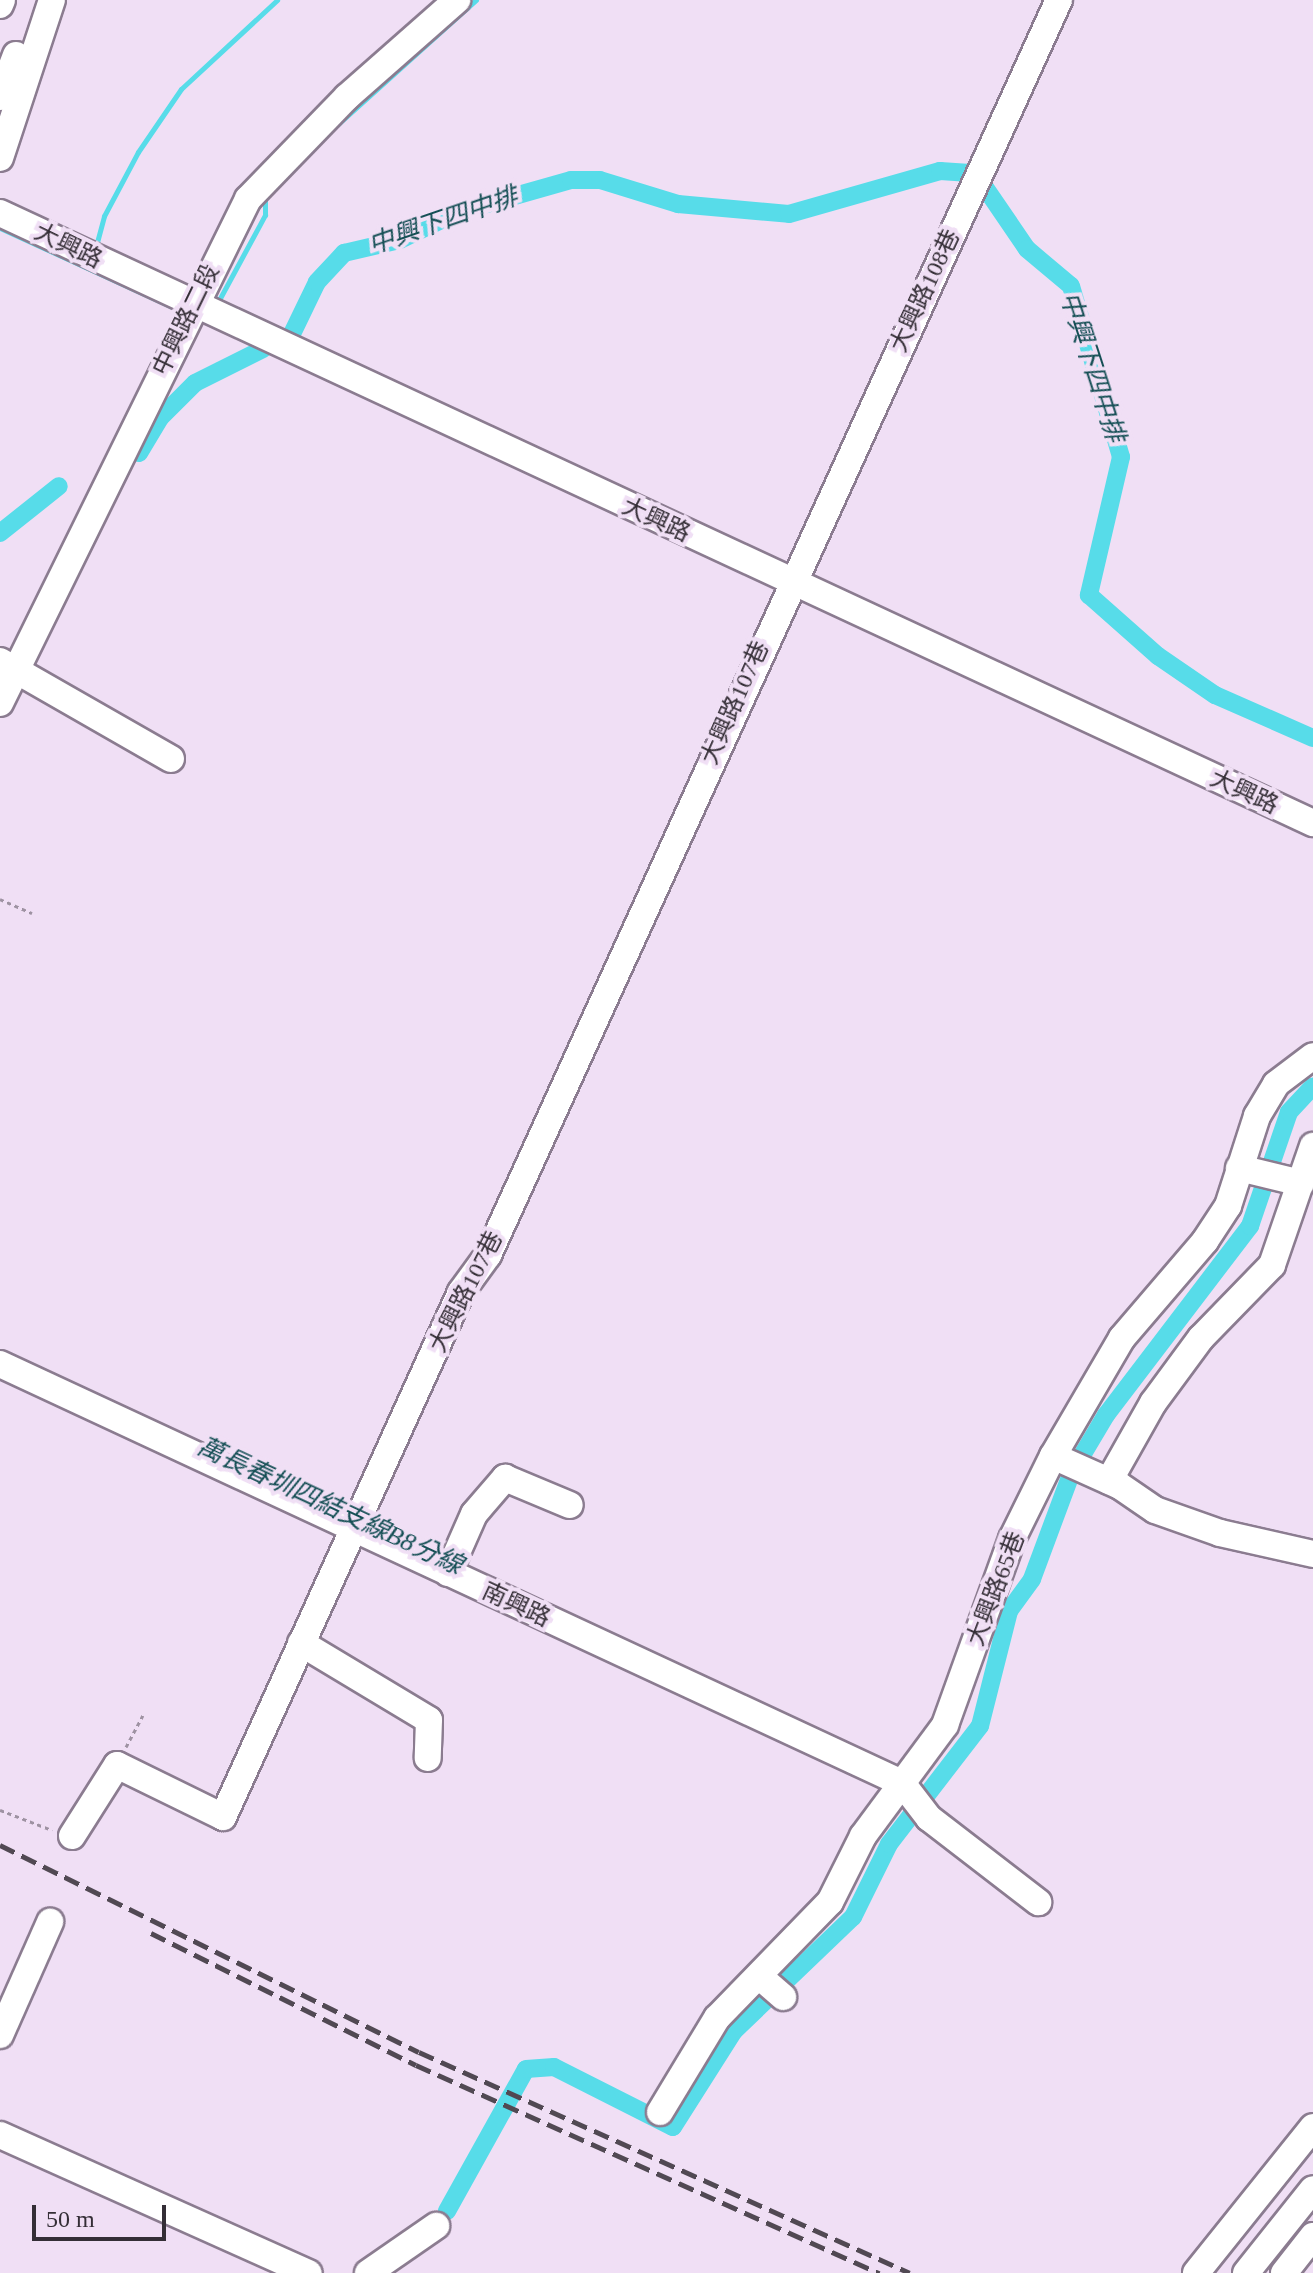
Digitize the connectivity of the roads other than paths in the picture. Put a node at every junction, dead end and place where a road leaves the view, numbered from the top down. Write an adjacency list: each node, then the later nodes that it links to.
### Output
1 (36, 0): 5 (street)
2 (52, 0): 6 (street)
3 (1059, 0): 9 (street, 大興路108巷)
4 (443, 5): 8 (street, 中興路二段)
5 (0, 97)
6 (0, 158)
7 (0, 213): 8 (street, 大興路)
8 (192, 306): 9 (street, 大興路); 10 (street, 中興路二段)
9 (790, 582): 13 (street, 大興路); 22 (street, 大興路107巷)
10 (7, 667): 11 (street, 中興路二段); 12 (street)
11 (0, 703)
12 (171, 759)
13 (1313, 823)
14 (1313, 1057): 16 (street, 大興路65巷)
15 (1313, 1146): 17 (street)
16 (1239, 1168): 17 (street); 19 (street, 大興路65巷)
17 (1301, 1183): 20 (street)
18 (0, 1364): 22 (street, 南興路)
19 (1058, 1458): 20 (street); 27 (street, 大興路65巷)
20 (1104, 1478): 23 (street)
21 (570, 1505): 24 (street)
22 (353, 1529): 24 (street, 南興路); 25 (street, 大興路107巷)
23 (1313, 1554)
24 (448, 1573): 27 (street, 南興路)
25 (301, 1643): 26 (street); 28 (street, 大興路107巷)
26 (428, 1758)
27 (902, 1783): 29 (street); 31 (street, 大興路65巷)
28 (72, 1836)
29 (1038, 1902)
30 (50, 1922): 33 (street)
31 (759, 1976): 32 (street); 34 (street, 大興路65巷)
32 (783, 1997)
33 (0, 2035)
34 (660, 2112)
35 (1313, 2127): 43 (street)
36 (0, 2135): 41 (street)
37 (1313, 2155): 44 (street)
38 (1313, 2189): 45 (street)
39 (436, 2226): 42 (street)
40 (1313, 2236): 46 (street)
41 (309, 2273)
42 (368, 2273)
43 (1196, 2273)
44 (1218, 2273)
45 (1246, 2273)
46 (1284, 2273)

